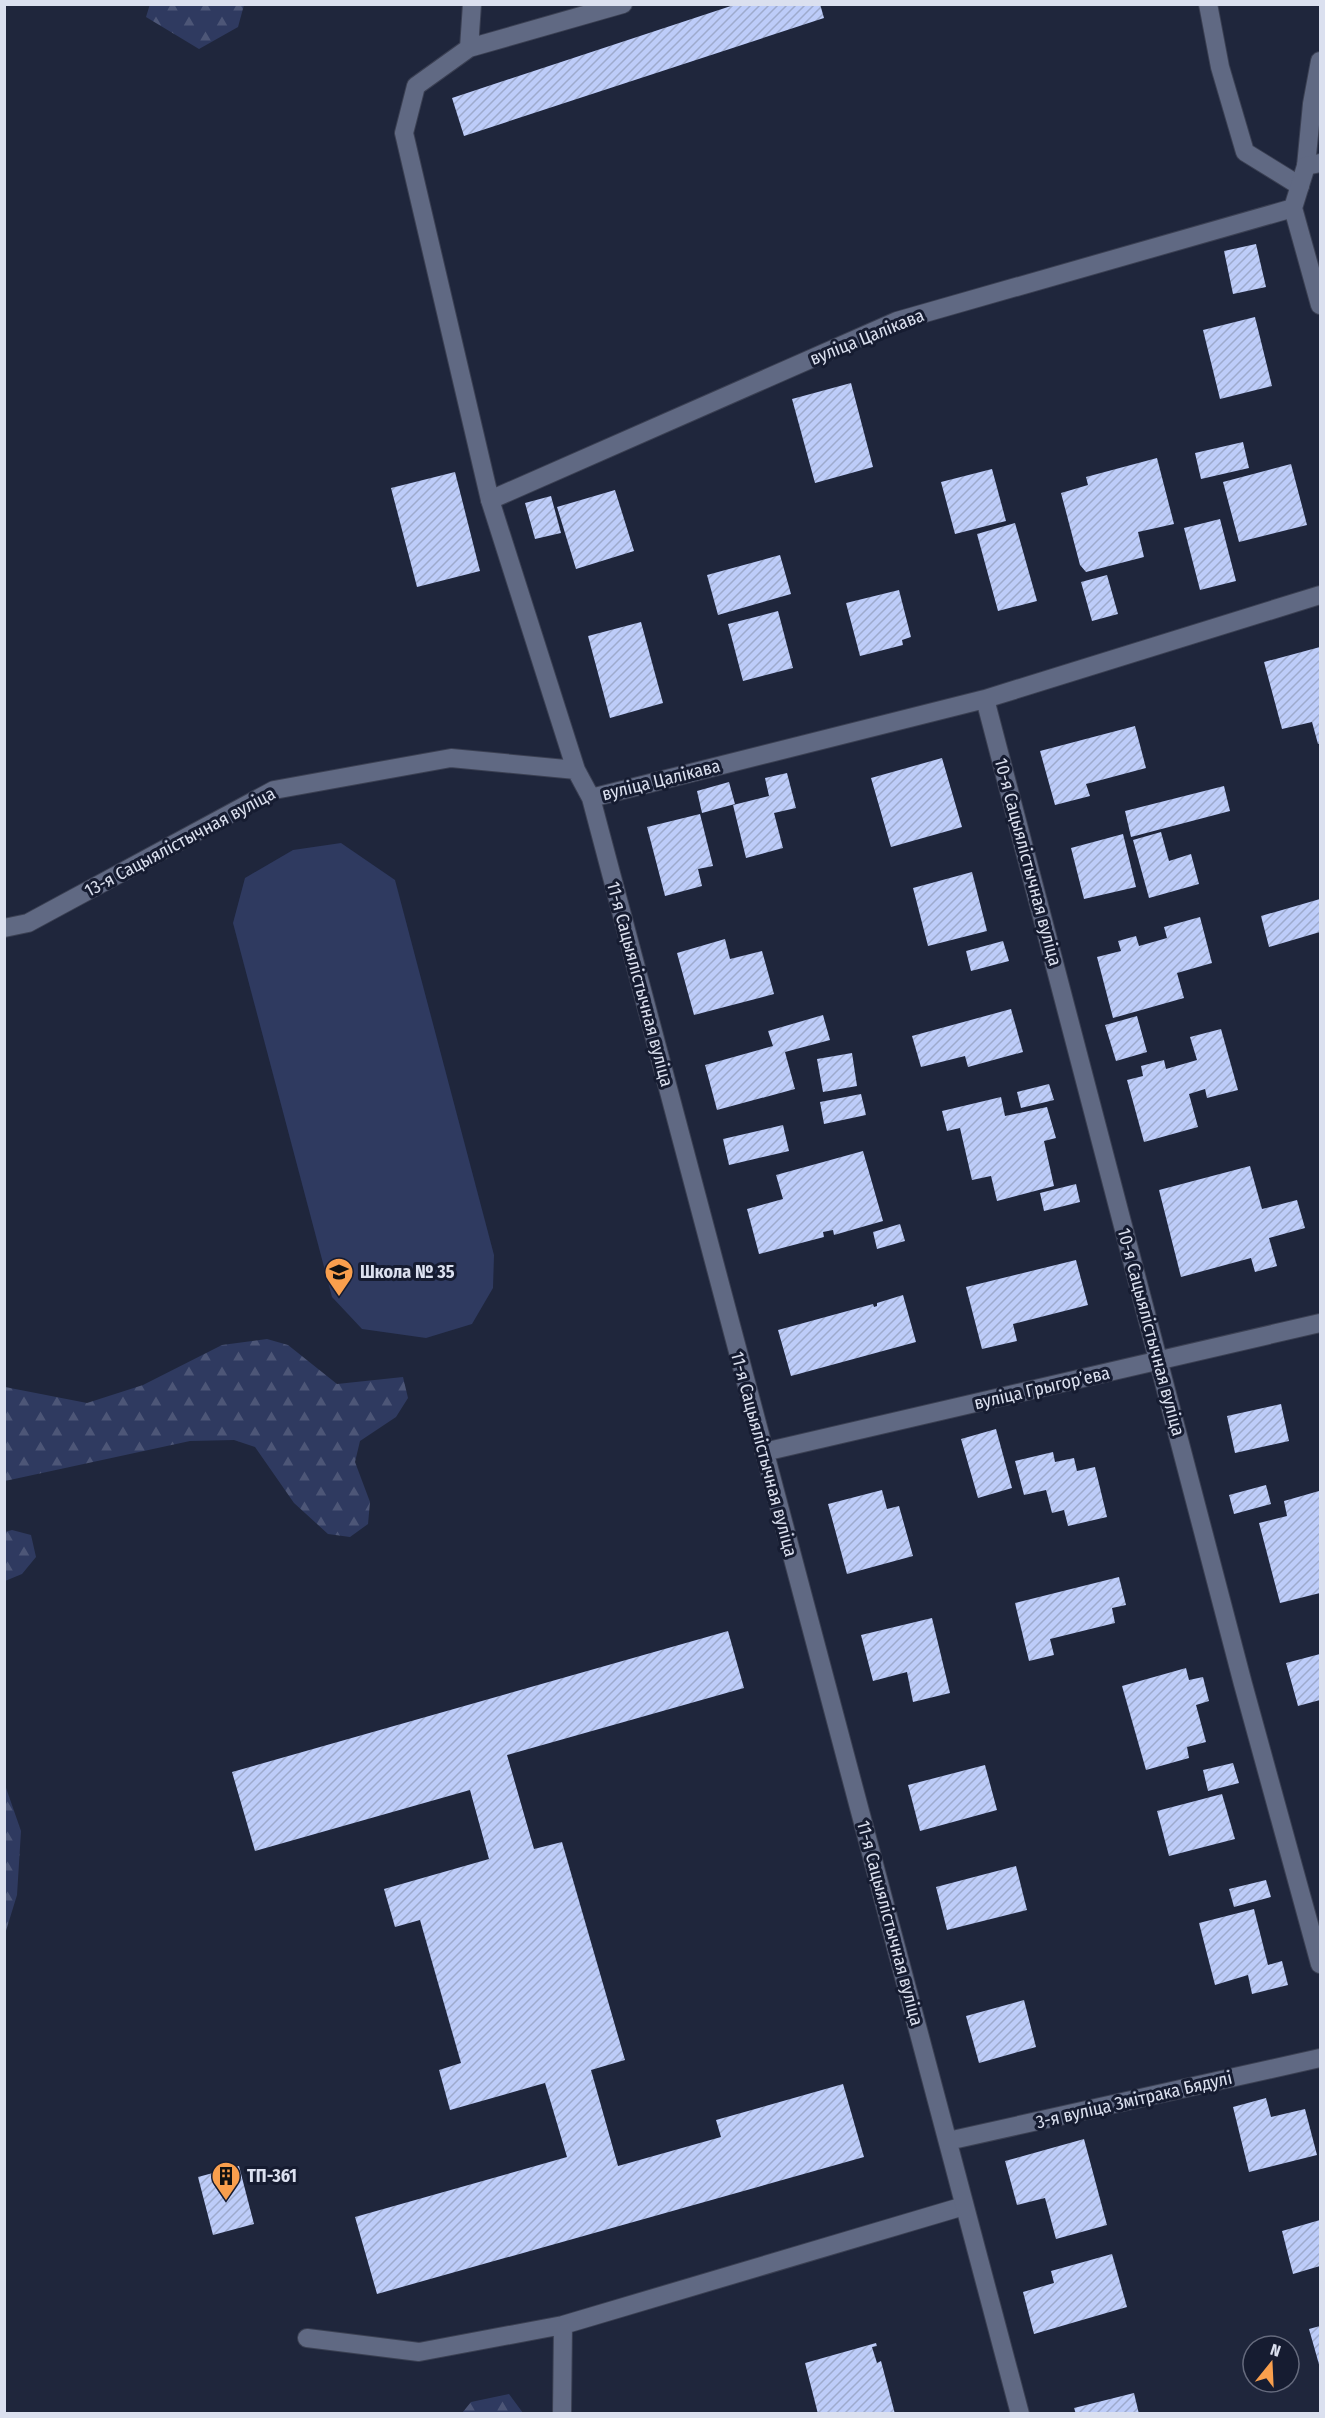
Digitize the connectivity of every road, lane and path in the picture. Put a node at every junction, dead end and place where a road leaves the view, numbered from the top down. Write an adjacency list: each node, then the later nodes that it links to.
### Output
1 (472, 4): 5 (street)
2 (623, 4): 4 (street, 11-я Сацыялістычная вуліца)
3 (1208, 4): 8 (street)
4 (589, 9): 5 (street, 11-я Сацыялістычная вуліца)
5 (470, 48): 11 (street, 11-я Сацыялістычная вуліца)
6 (1320, 61): 7 (street)
7 (1313, 164): 8 (street)
8 (1300, 186): 9 (street)
9 (1293, 208): 10 (street); 11 (street, вуліца Цалікава)
10 (1320, 305)
11 (490, 500): 14 (street, 11-я Сацыялістычная вуліца)
12 (1320, 595): 13 (street, вуліца Цалікава)
13 (985, 699): 15 (street, вуліца Цалікава); 18 (street, 10-я Сацыялістычная вуліца)
14 (576, 770): 15 (street, 11-я Сацыялістычная вуліца); 16 (street, 13-я Сацыялістычная вуліца)
15 (591, 798): 19 (street, 11-я Сацыялістычная вуліца)
16 (4, 928)
17 (1320, 1323): 18 (street, вуліца Грыгорʼева)
18 (1159, 1361): 19 (street, вуліца Грыгорʼева); 20 (street, 10-я Сацыялістычная вуліца)
19 (764, 1452): 22 (street, 11-я Сацыялістычная вуліца)
20 (1320, 1964)
21 (1320, 2058): 22 (street, 3-я вуліца Змітрака Бядулі)
22 (948, 2141): 23 (street, 11-я Сацыялістычная вуліца)
23 (964, 2206): 24 (street); 27 (street, 11-я Сацыялістычная вуліца)
24 (562, 2325): 25 (street); 26 (street)
25 (306, 2338)
26 (562, 2414)
27 (1020, 2414)

